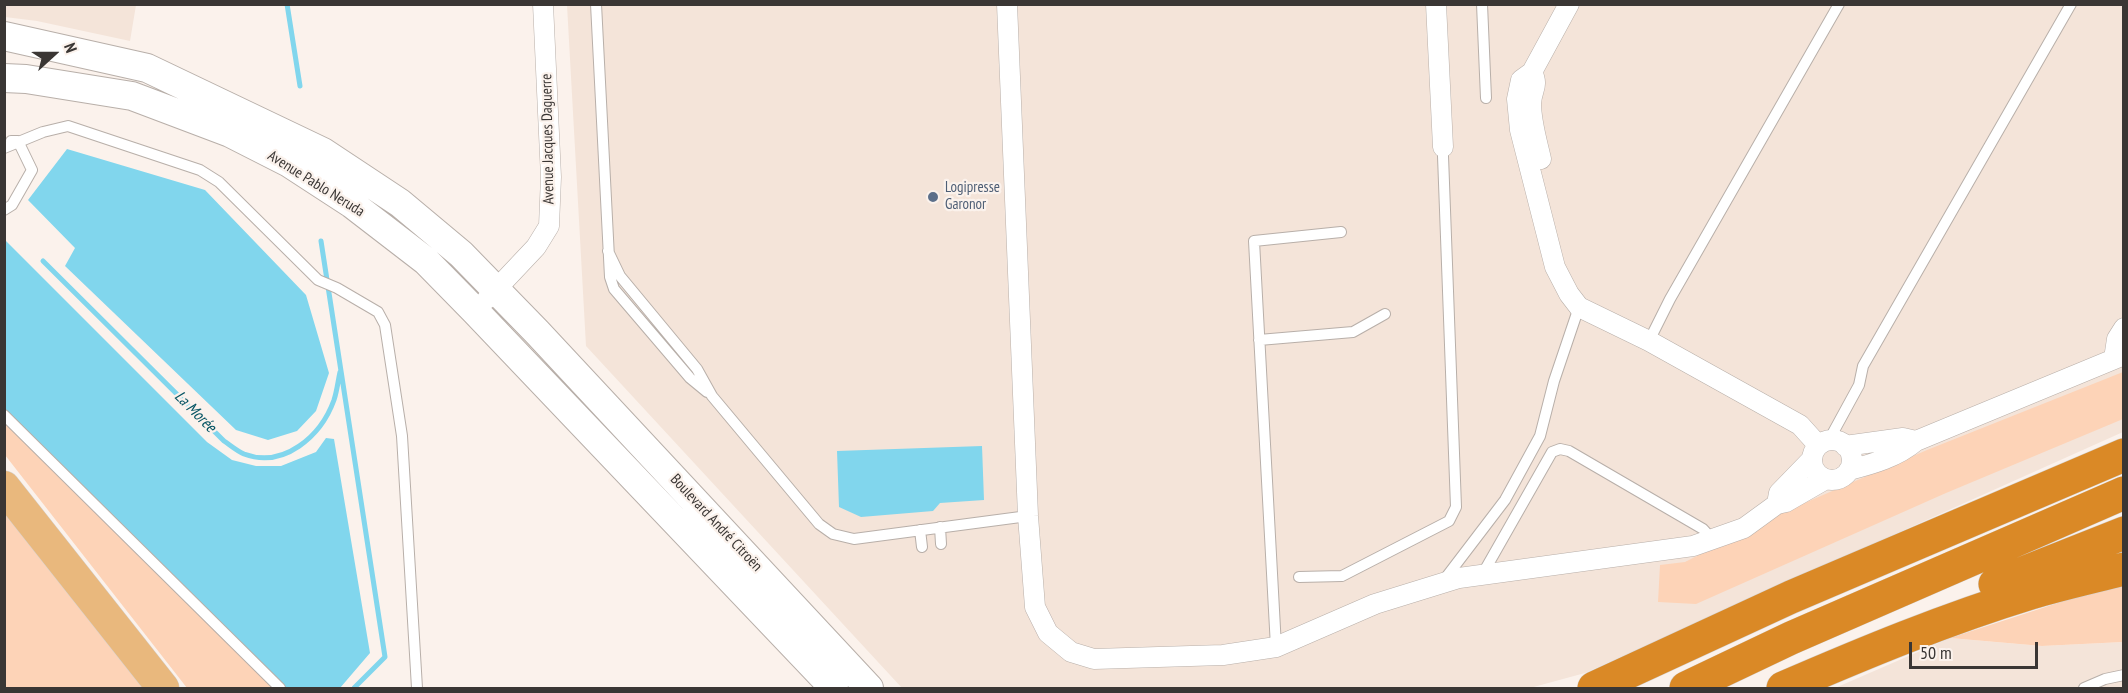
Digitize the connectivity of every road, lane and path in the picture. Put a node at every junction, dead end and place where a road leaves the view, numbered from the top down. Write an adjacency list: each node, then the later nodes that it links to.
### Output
1 (543, 4): 18 (street, Avenue Jacques Daguerre)
2 (596, 4): 39 (lane)
3 (1007, 4): 37 (street)
4 (1436, 4): 15 (street)
5 (1482, 4): 11 (lane)
6 (1569, 4): 19 (street)
7 (1839, 4): 24 (lane)
8 (2072, 4): 30 (lane)
9 (4, 36): 18 (main road, Avenue Pablo Neruda)
10 (4, 78): 20 (main road, Avenue Pablo Neruda)
11 (1486, 98)
12 (4, 140): 13 (lane)
13 (18, 141): 14 (lane); 16 (lane); 53 (lane)
14 (4, 148)
15 (1443, 152): 46 (lane)
16 (4, 210)
17 (1341, 232): 23 (lane)
18 (496, 290): 20 (street, Avenue Jacques Daguerre); 26 (main road, Avenue Pablo Neruda)
19 (1579, 307): 24 (street); 47 (lane)
20 (476, 311): 27 (main road, Avenue Pablo Neruda)
21 (1385, 314): 23 (lane)
22 (2124, 328): 25 (street)
23 (1259, 340): 49 (lane)
24 (1649, 341): 30 (street)
25 (2119, 357): 29 (street)
26 (562, 358): 55 (main road, Boulevard André Citroën)
27 (565, 405): 54 (main road, Boulevard André Citroën)
28 (4, 416): 52 (lane)
29 (1916, 441): 30 (street); 32 (street)
30 (1826, 447): 32 (street); 33 (street); 36 (street)
31 (2124, 455): 56 (highway)
32 (1849, 470): 33 (street)
33 (1826, 479): 36 (street)
34 (4, 487): 51 (main road)
35 (2124, 493): 57 (highway)
36 (1777, 504): 41 (street)
37 (1028, 516): 38 (lane); 49 (street)
38 (940, 527): 39 (lane); 42 (lane)
39 (920, 530): 43 (lane)
40 (2124, 532): 48 (highway)
41 (1712, 539): 45 (street); 45 (lane)
42 (941, 544)
43 (922, 547)
44 (2124, 569): 48 (highway)
45 (1482, 575): 47 (street)
46 (1299, 578)
47 (1442, 583): 49 (street)
48 (1892, 641): 58 (highway)
49 (1276, 647)
50 (2124, 675): 59 (lane)
51 (163, 688)
52 (280, 688)
53 (417, 688)
54 (834, 688)
55 (869, 688)
56 (1594, 688)
57 (1686, 688)
58 (1783, 688)
59 (2084, 688)

